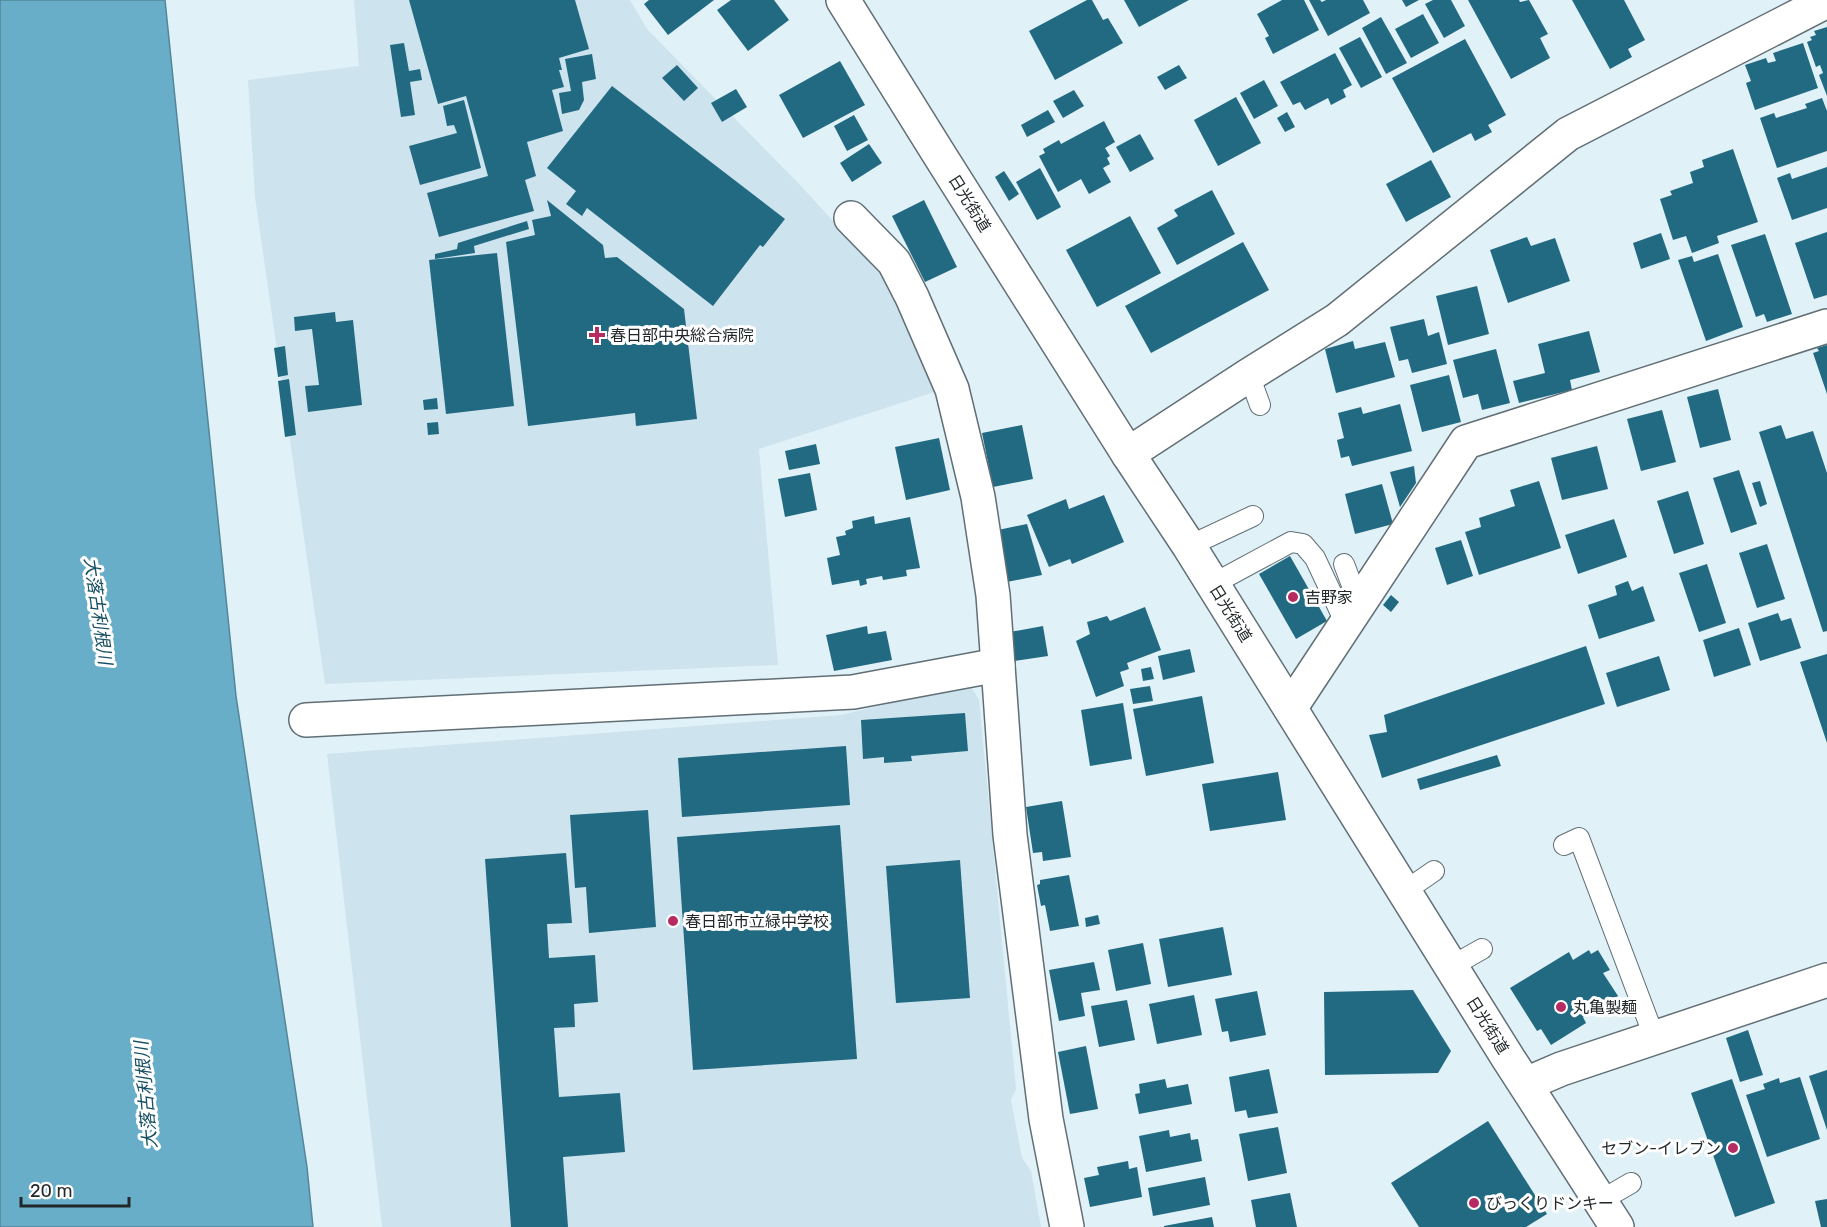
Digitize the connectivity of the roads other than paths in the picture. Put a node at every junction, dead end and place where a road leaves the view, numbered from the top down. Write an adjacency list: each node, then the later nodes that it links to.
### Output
1 (843, 0): 7 (main road, 日光街道)
2 (1827, 0): 5 (main road)
3 (851, 218): 13 (main road)
4 (1827, 326): 12 (main road)
5 (1249, 375): 6 (lane); 7 (main road)
6 (1260, 405)
7 (1128, 454): 9 (main road, 日光街道)
8 (1253, 516): 9 (lane)
9 (1189, 546): 11 (main road, 日光街道)
10 (1344, 564): 12 (lane)
11 (1213, 584): 12 (lane); 14 (main road, 日光街道)
12 (1353, 614): 14 (main road)
13 (998, 664): 15 (main road); 26 (main road)
14 (1291, 707): 18 (main road, 日光街道)
15 (306, 720)
16 (1564, 845): 22 (lane)
17 (1434, 871): 18 (lane)
18 (1405, 891): 20 (main road, 日光街道)
19 (1482, 949): 20 (lane)
20 (1452, 966): 23 (main road, 日光街道)
21 (1827, 980): 22 (main road)
22 (1655, 1039): 23 (main road)
23 (1526, 1084): 25 (main road, 日光街道)
24 (1631, 1183): 25 (lane)
25 (1608, 1214)
26 (1067, 1227)

